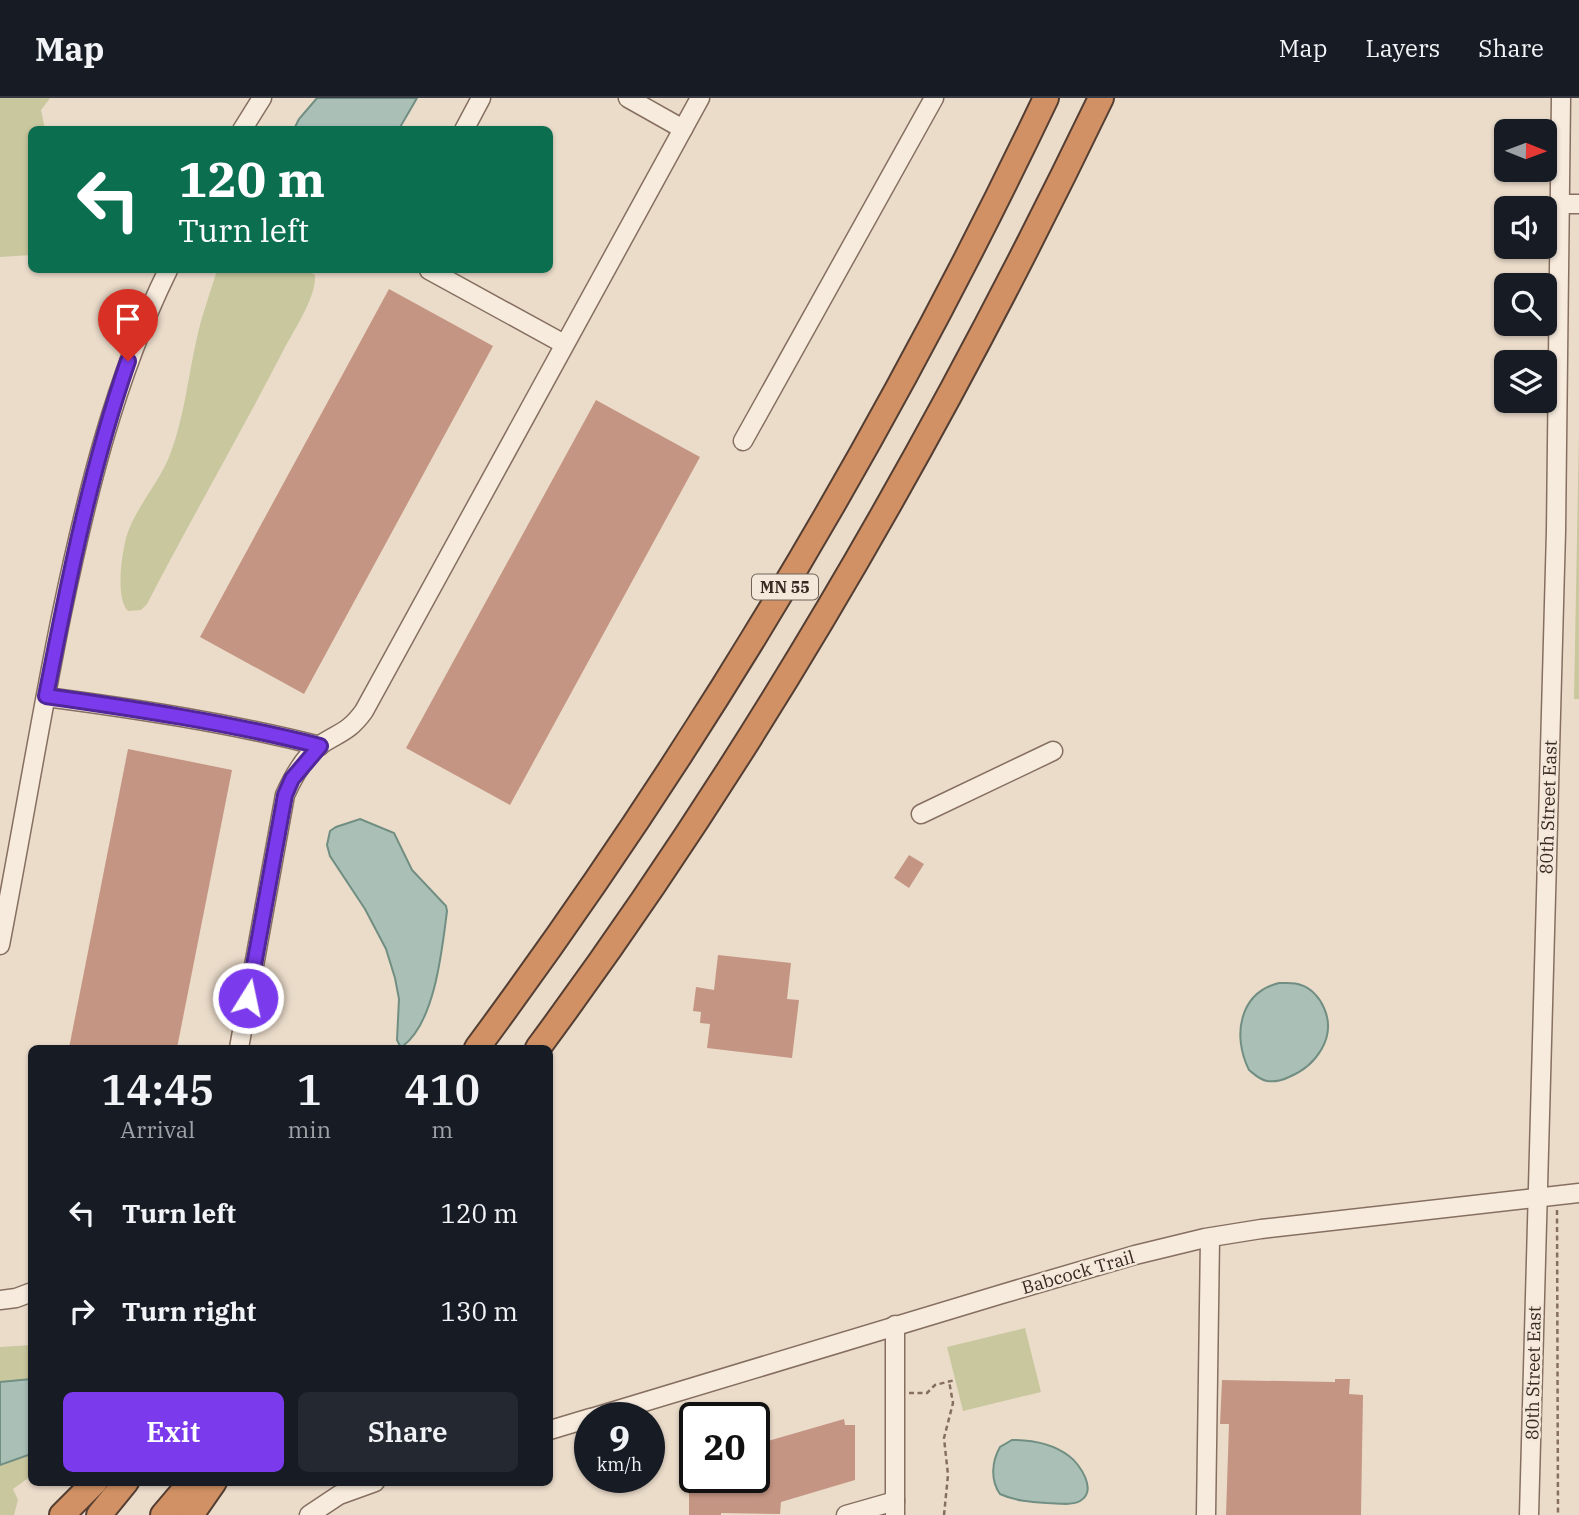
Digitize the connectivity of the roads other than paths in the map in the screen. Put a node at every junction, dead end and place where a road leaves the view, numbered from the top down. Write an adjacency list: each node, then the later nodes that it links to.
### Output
1 (262, 98): 9 (street)
2 (481, 98): 10 (street)
3 (628, 98): 11 (street)
4 (700, 98): 11 (street)
5 (934, 98): 17 (street)
6 (1046, 98): 24 (highway, MN 55)
7 (1101, 98): 25 (highway, MN 55)
8 (1561, 98): 12 (street, 80th Street East)
9 (244, 126)
10 (466, 126)
11 (683, 129): 16 (street)
12 (1560, 204): 13 (street); 27 (street, 80th Street East)
13 (1579, 204)
14 (167, 273): 18 (street)
15 (434, 273): 16 (street)
16 (564, 344): 19 (street)
17 (743, 441)
18 (46, 696): 19 (street); 22 (street)
19 (320, 746): 23 (street)
20 (1054, 751): 21 (street)
21 (921, 814)
22 (0, 945)
23 (240, 1045)
24 (479, 1045)
25 (540, 1045)
26 (1579, 1193): 27 (street, Babcock Trail)
27 (1537, 1197): 28 (street, Babcock Trail); 48 (street, 80th Street East)
28 (1210, 1238): 31 (street, Babcock Trail); 47 (street)
29 (28, 1293): 30 (street)
30 (0, 1300)
31 (895, 1325): 32 (street, Babcock Trail); 40 (street)
32 (642, 1402)
33 (574, 1423): 34 (street, Babcock Trail)
34 (553, 1429)
35 (91, 1486): 41 (highway)
36 (123, 1486): 42 (highway)
37 (188, 1486): 43 (highway)
38 (211, 1486): 44 (highway)
39 (362, 1486): 45 (street)
40 (895, 1508): 46 (street)
41 (62, 1515)
42 (99, 1515)
43 (163, 1515)
44 (191, 1515)
45 (309, 1515)
46 (846, 1515)
47 (1206, 1515)
48 (1529, 1515)

